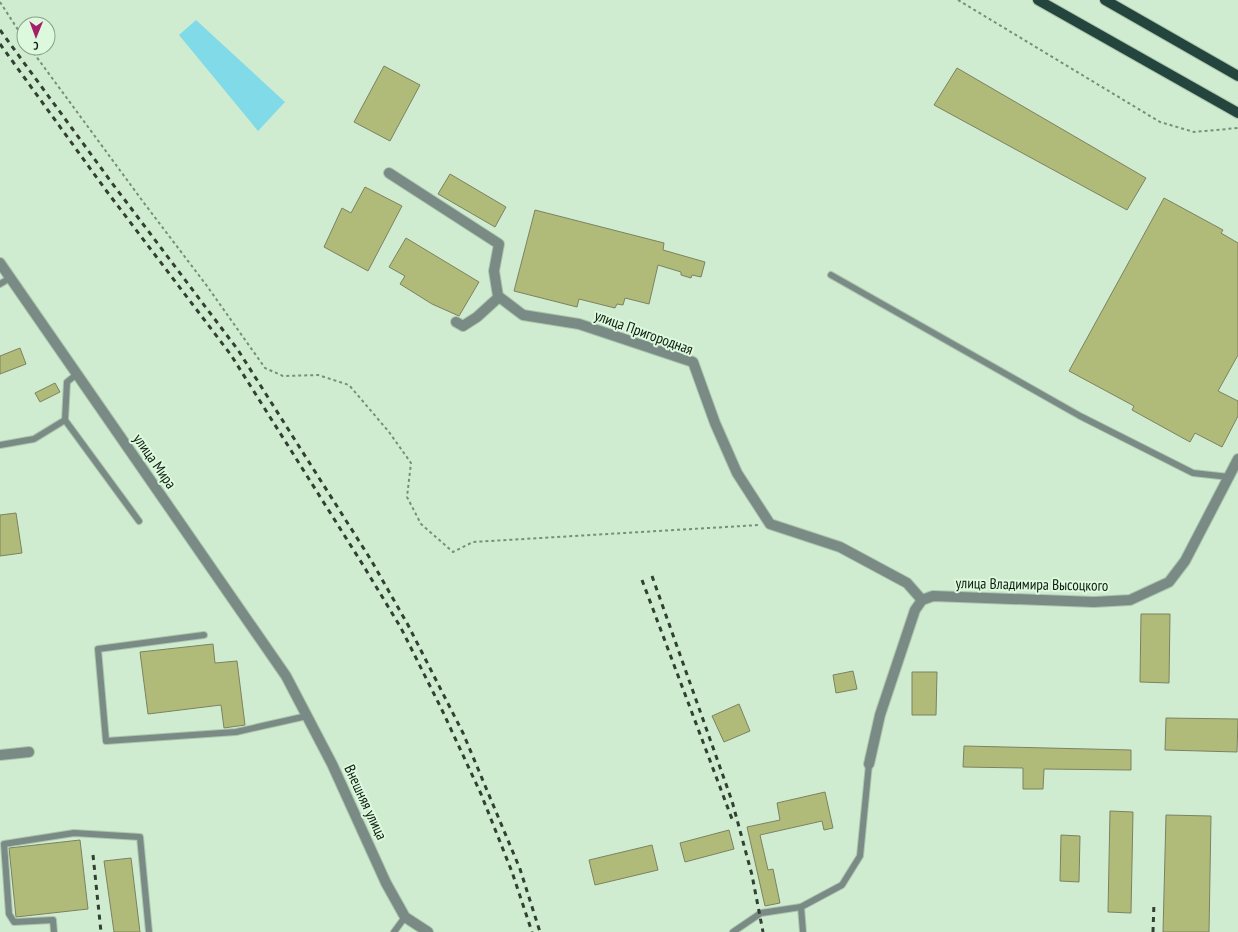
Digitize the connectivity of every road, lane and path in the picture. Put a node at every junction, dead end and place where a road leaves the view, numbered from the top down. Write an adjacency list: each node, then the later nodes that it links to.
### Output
1 (958, 0): 9 (path)
2 (1038, 0): 8 (main road)
3 (1105, 0): 7 (main road)
4 (0, 2): 5 (path)
5 (16, 26)
6 (36, 56): 23 (path)
7 (1238, 76)
8 (1238, 113)
9 (1238, 128)
10 (389, 173): 15 (street)
11 (0, 263): 13 (street, улица Мира)
12 (831, 275): 21 (lane)
13 (10, 278): 14 (lane); 17 (street, улица Мира)
14 (0, 284)
15 (499, 297): 16 (street); 23 (street, улица Пригородная)
16 (456, 322)
17 (76, 374): 18 (lane); 26 (street, улица Мира)
18 (65, 420): 19 (lane); 22 (lane)
19 (0, 445)
20 (1238, 459): 21 (street, улица Владимира Высоцкого)
21 (1228, 477): 24 (street, улица Владимира Высоцкого)
22 (139, 521)
23 (770, 524): 24 (street)
24 (922, 600): 30 (street)
25 (204, 636): 27 (lane)
26 (286, 676): 27 (street, Внешняя улица)
27 (307, 716): 32 (street, Внешняя улица)
28 (29, 752): 29 (street)
29 (0, 755)
30 (869, 764): 31 (lane)
31 (801, 907): 37 (lane); 38 (lane)
32 (405, 917): 35 (lane); 36 (street, Внешняя улица)
33 (54, 932): 34 (lane)
34 (149, 932)
35 (394, 932)
36 (428, 932)
37 (733, 932)
38 (803, 932)

